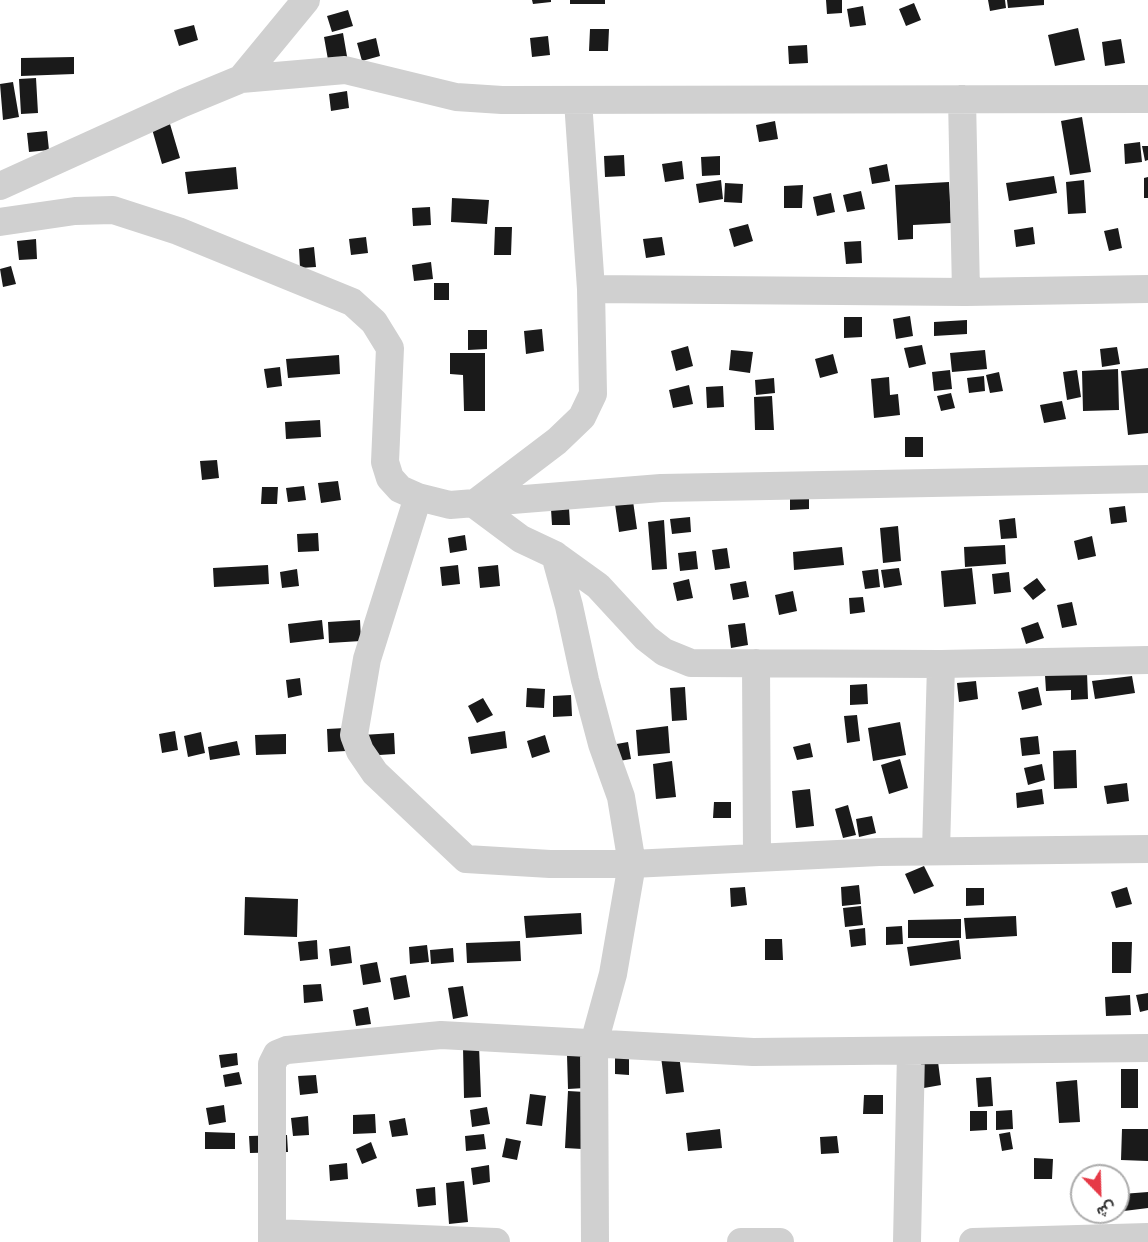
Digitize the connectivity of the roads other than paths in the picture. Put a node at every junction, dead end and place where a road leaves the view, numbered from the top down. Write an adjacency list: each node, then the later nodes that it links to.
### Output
1 (306, 0): 2 (street)
2 (241, 79): 5 (street); 6 (street)
3 (962, 99): 4 (street); 5 (street); 10 (street)
4 (1148, 99)
5 (578, 101): 8 (street)
6 (0, 186)
7 (0, 222): 12 (street)
8 (591, 289): 10 (street); 13 (street)
9 (1148, 289): 10 (street)
10 (966, 292)
11 (1148, 479): 13 (street)
12 (418, 497): 13 (street); 21 (street)
13 (474, 504): 14 (street)
14 (555, 555): 16 (street); 21 (street)
15 (1148, 660): 17 (street)
16 (756, 663): 17 (street); 20 (street)
17 (941, 664): 19 (street)
18 (1148, 849): 19 (street)
19 (936, 851): 20 (street)
20 (757, 857): 21 (street)
21 (632, 864): 22 (street)
22 (594, 1043): 24 (street); 26 (street); 28 (street)
23 (1148, 1048): 24 (street)
24 (911, 1052): 31 (street)
25 (1148, 1237): 32 (street)
26 (272, 1238): 27 (street)
27 (496, 1242)
28 (595, 1242)
29 (741, 1242): 30 (street)
30 (780, 1242)
31 (907, 1242)
32 (973, 1242)

